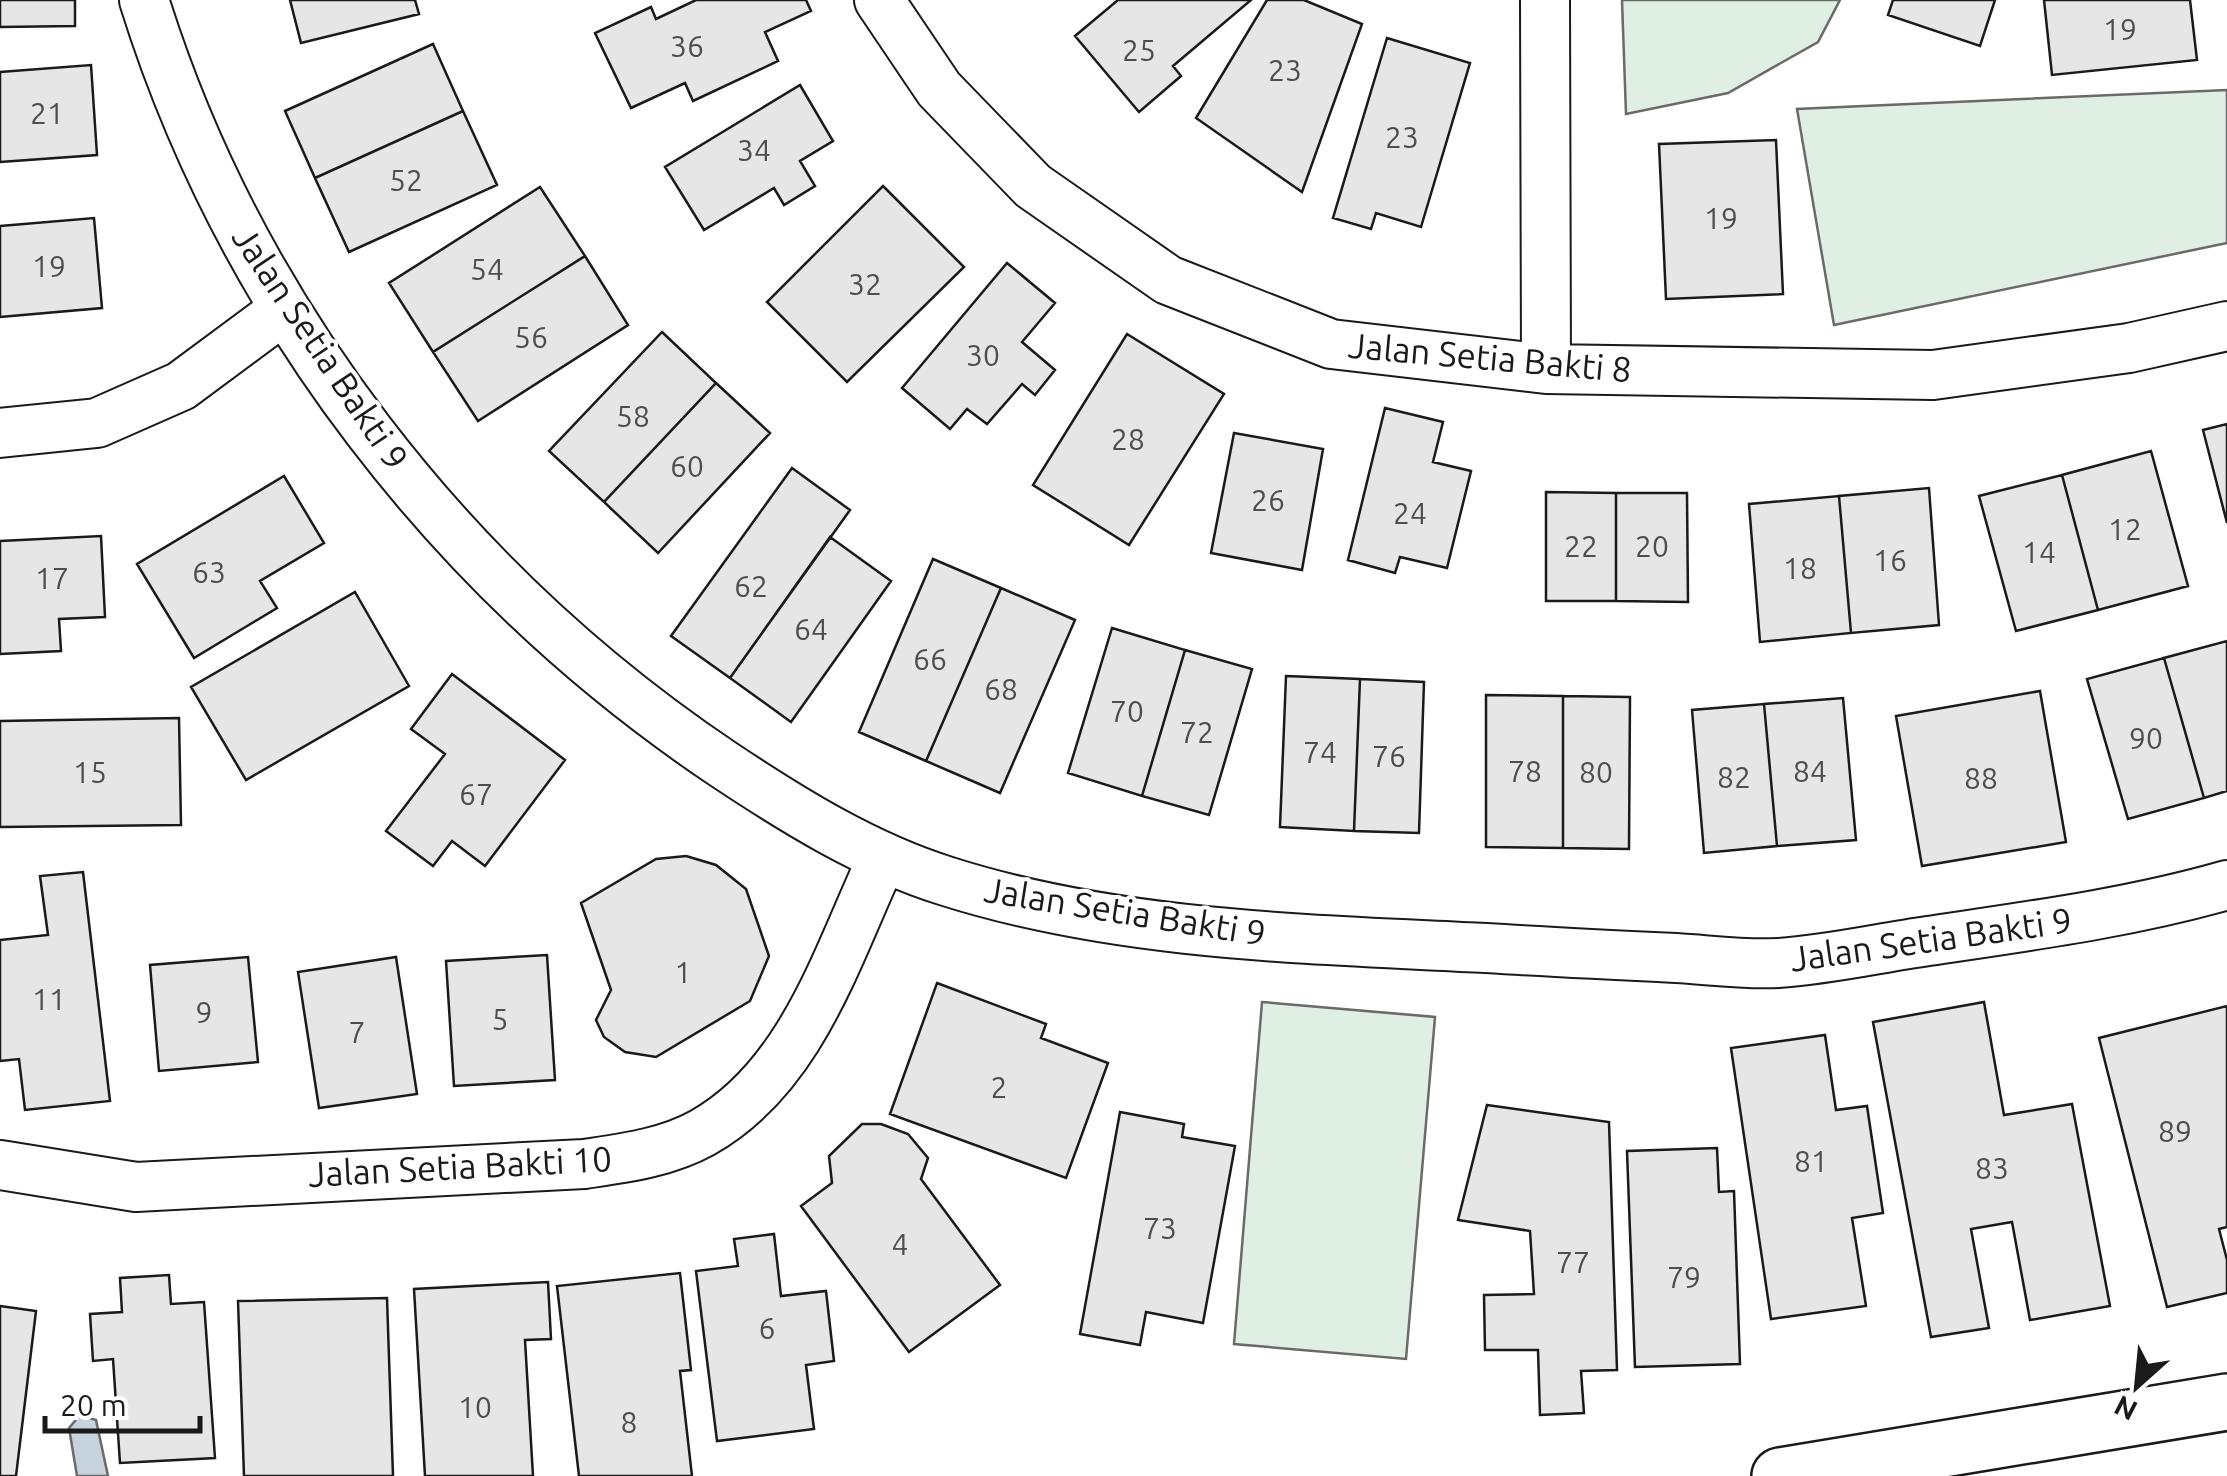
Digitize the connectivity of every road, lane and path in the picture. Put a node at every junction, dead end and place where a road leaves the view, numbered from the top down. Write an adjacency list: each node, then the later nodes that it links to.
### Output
1 (144, 0): 4 (street, Jalan Setia Bakti 9)
2 (879, 0): 6 (street, Jalan Setia Bakti 8)
3 (1545, 0): 6 (street)
4 (285, 309): 7 (street); 8 (street, Jalan Setia Bakti 9)
5 (2227, 326): 6 (street, Jalan Setia Bakti 8)
6 (1546, 369)
7 (0, 433)
8 (883, 858): 9 (street, Jalan Setia Bakti 9); 10 (street, Jalan Setia Bakti 10)
9 (2227, 885)
10 (0, 1165)
11 (2227, 1402): 12 (street)
12 (1780, 1476)

